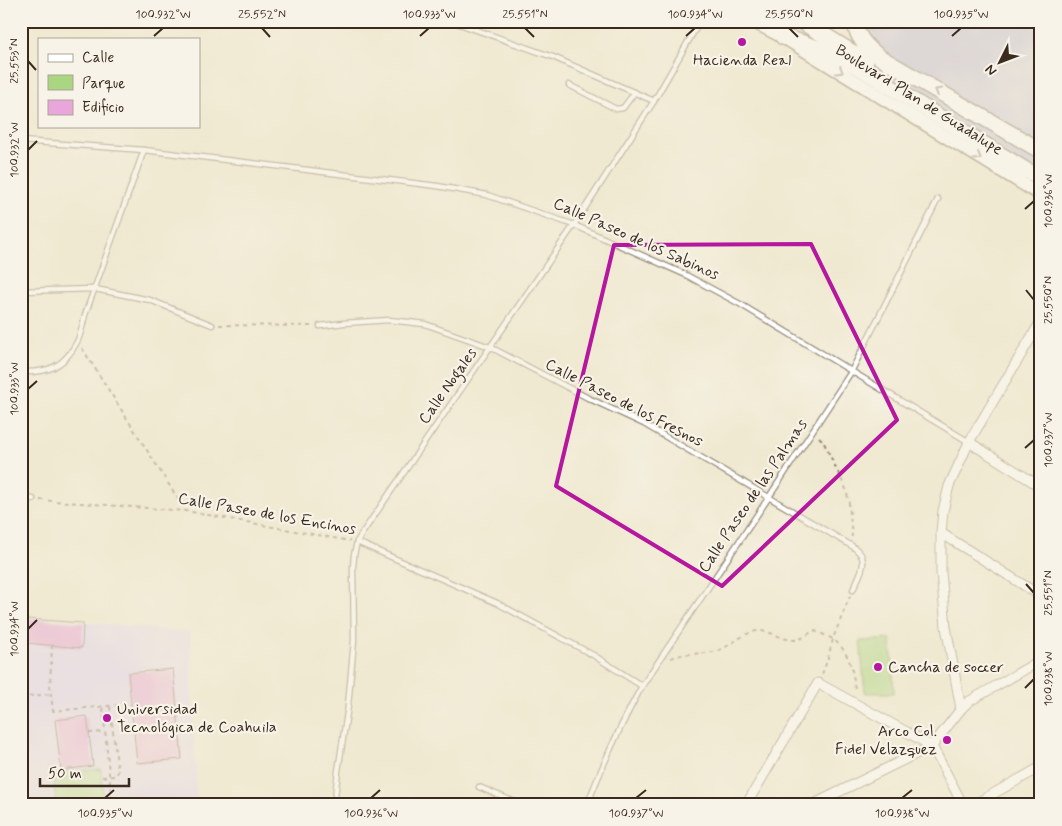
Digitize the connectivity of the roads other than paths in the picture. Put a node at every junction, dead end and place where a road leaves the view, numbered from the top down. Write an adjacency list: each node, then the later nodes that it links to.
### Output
1 (451, 21): 8 (lane)
2 (700, 21): 9 (lane, Calle Nogales)
3 (752, 21): 6 (street, Boulevard Plan de Guadalupe)
4 (801, 21): 13 (main road, Boulevard Plan de Guadalupe)
5 (854, 21): 12 (main road, Boulevard Plan de Guadalupe, one-way to 5)
6 (784, 37): 14 (main road); 15 (street, Boulevard Plan de Guadalupe, one-way to 15)
7 (569, 84): 8 (lane)
8 (635, 92): 9 (lane)
9 (654, 101): 17 (lane, Calle Nogales)
10 (21, 141): 11 (lane, Calle Paseo de los Sabinos)
11 (144, 150): 17 (lane, Calle Paseo de los Sabinos); 18 (lane)
12 (1041, 151)
13 (1041, 168)
14 (1041, 177)
15 (1041, 195)
16 (938, 199): 25 (lane, Calle Paseo de las Palmas)
17 (574, 225): 23 (lane, Calle Nogales); 25 (lane, Calle Paseo de los Sabinos)
18 (95, 289): 19 (lane); 21 (lane); 24 (lane)
19 (21, 291)
20 (1041, 321): 26 (street)
21 (212, 324)
22 (320, 326): 23 (lane, Calle Paseo de los Fresnos)
23 (490, 347): 29 (lane, Calle Paseo de los Fresnos); 32 (lane, Calle Nogales)
24 (21, 372)
25 (851, 372): 26 (lane, Calle Paseo de los Sabinos); 29 (lane, Calle Paseo de las Palmas)
26 (969, 442): 27 (street, Calle Paseo de los Sabinos); 31 (street)
27 (1041, 487)
28 (21, 494): 30 (lane)
29 (769, 497): 33 (lane, Calle Paseo de los Fresnos); 36 (lane, Calle Paseo de las Palmas)
30 (33, 499)
31 (941, 534): 34 (street); 37 (street)
32 (357, 542): 36 (lane, Calle Paseo de los Encinos); 41 (lane, Calle Nogales)
33 (853, 590)
34 (1041, 596)
35 (1041, 660): 37 (street)
36 (642, 686): 43 (lane, Calle Paseo de las Palmas)
37 (961, 709): 38 (street)
38 (932, 746): 44 (street); 45 (street); 46 (street)
39 (1041, 767): 47 (street)
40 (479, 787): 42 (lane)
41 (334, 805)
42 (522, 805)
43 (587, 805)
44 (746, 805)
45 (812, 805)
46 (963, 805)
47 (973, 805)

